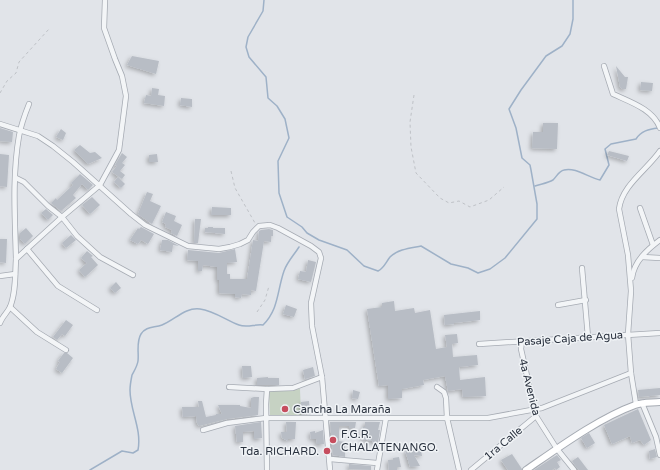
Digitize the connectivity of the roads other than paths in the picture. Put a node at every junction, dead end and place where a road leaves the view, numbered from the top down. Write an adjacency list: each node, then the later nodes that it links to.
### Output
1 (105, 0): 9 (street)
2 (604, 66): 5 (street)
3 (29, 104): 6 (street)
4 (0, 124): 6 (street)
5 (659, 127)
6 (21, 130): 8 (street); 9 (street)
7 (660, 151): 22 (street)
8 (16, 178): 11 (street); 17 (street)
9 (100, 185): 11 (street); 35 (street)
10 (640, 208): 13 (street)
11 (62, 217): 14 (street); 21 (street)
12 (660, 240): 13 (street)
13 (654, 245): 15 (street)
14 (27, 249): 17 (street); 26 (street)
15 (642, 257): 16 (street); 22 (street)
16 (660, 258)
17 (16, 259): 19 (street)
18 (582, 268): 23 (street)
19 (15, 274): 20 (street); 25 (street)
20 (0, 276)
21 (133, 276)
22 (631, 291): 29 (street)
23 (586, 300): 24 (street); 30 (street)
24 (558, 305)
25 (10, 307): 27 (street); 33 (street)
26 (97, 310)
27 (0, 323)
28 (660, 333): 29 (street, Pasaje Caja de Agua)
29 (628, 334): 30 (street, Pasaje Caja de Agua); 34 (street)
30 (588, 337): 31 (street, Pasaje Caja de Agua)
31 (522, 341): 32 (street, Pasaje Caja de Agua); 41 (street, 4a Avenida)
32 (479, 344)
33 (66, 350)
34 (631, 372): 40 (street); 41 (street)
35 (322, 377): 38 (street); 44 (street)
36 (437, 386): 46 (street)
37 (229, 387): 38 (street)
38 (267, 389): 43 (street)
39 (660, 402): 40 (main road)
40 (639, 404): 48 (main road); 49 (street)
41 (534, 410): 42 (street, 4a Avenida); 46 (street)
42 (536, 416): 48 (street, 4a Avenida); 56 (street, 1ra Calle)
43 (266, 418): 44 (street); 47 (street); 52 (street)
44 (326, 418): 45 (street); 50 (street)
45 (386, 418): 46 (street); 51 (street)
46 (447, 418): 55 (street)
47 (203, 430)
48 (557, 449): 57 (main road); 58 (street, 4a Avenida)
49 (660, 455)
50 (330, 460): 51 (street); 53 (street)
51 (377, 463): 54 (street)
52 (267, 470)
53 (330, 470)
54 (377, 470)
55 (459, 470)
56 (471, 470)
57 (526, 470)
58 (574, 470)

